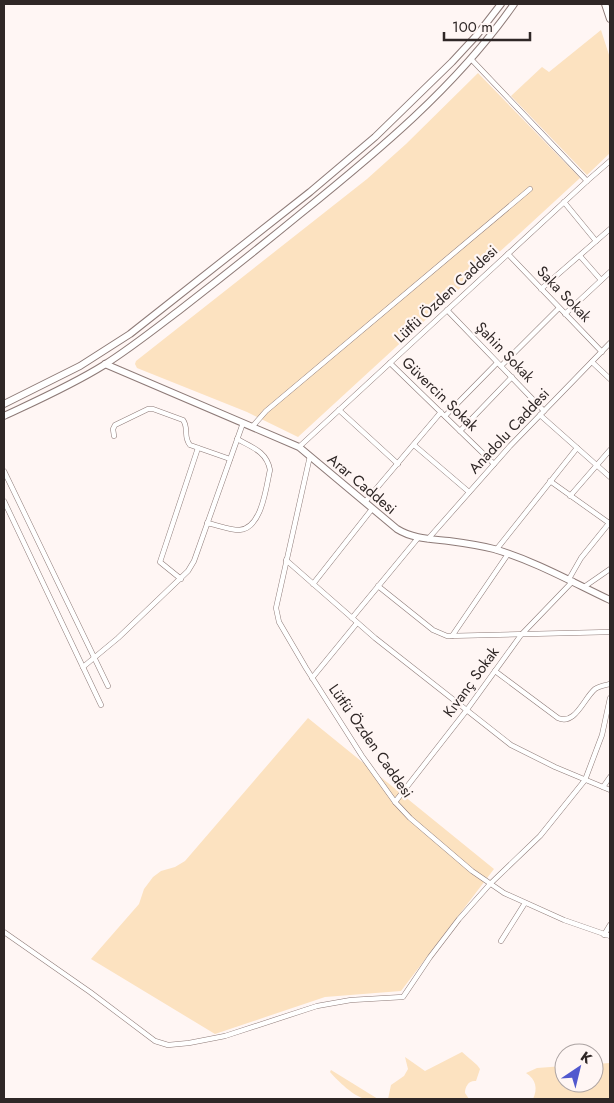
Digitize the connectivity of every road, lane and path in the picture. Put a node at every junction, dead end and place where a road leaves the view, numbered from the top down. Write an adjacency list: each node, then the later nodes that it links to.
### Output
1 (501, 4): 28 (main road)
2 (514, 4): 5 (main road)
3 (605, 4): 4 (main road)
4 (610, 19)
5 (471, 59): 7 (street); 24 (main road)
6 (610, 162): 7 (street, Lütfü Özden Caddesi)
7 (587, 181): 9 (street, Lütfü Özden Caddesi)
8 (530, 188): 34 (street)
9 (564, 202): 11 (street); 12 (street, Lütfü Özden Caddesi)
10 (610, 228): 11 (street)
11 (596, 241): 13 (street)
12 (508, 254): 16 (street, Saka Sokak); 18 (street, Lütfü Özden Caddesi)
13 (580, 256): 15 (street); 16 (street)
14 (610, 272): 15 (street)
15 (601, 280): 19 (street)
16 (541, 289): 17 (street, Saka Sokak)
17 (559, 308): 19 (street, Saka Sokak); 25 (street)
18 (447, 310): 23 (street, Lütfü Özden Caddesi); 25 (street, Şahin Sokak)
19 (565, 314): 21 (street, Saka Sokak)
20 (610, 343): 21 (street, Anadolu Caddesi)
21 (602, 352): 22 (street, Anadolu Caddesi)
22 (592, 362): 27 (street); 30 (street, Anadolu Caddesi)
23 (390, 363): 29 (street, Lütfü Özden Caddesi); 31 (street, Güvercin Sokak)
24 (105, 364): 32 (main road); 33 (main road, Arar Caddesi)
25 (499, 364): 26 (street, Şahin Sokak); 31 (street)
26 (512, 377): 30 (street, Şahin Sokak); 35 (street)
27 (610, 379)
28 (4, 404)
29 (339, 410): 39 (street, Lütfü Özden Caddesi); 45 (street)
30 (542, 413): 41 (street, Şahin Sokak); 46 (street, Anadolu Caddesi)
31 (443, 414): 35 (street, Güvercin Sokak); 38 (street)
32 (4, 416)
33 (243, 423): 34 (main road, Arar Caddesi); 37 (street)
34 (252, 427): 39 (main road, Arar Caddesi)
35 (460, 430): 46 (street, Güvercin Sokak)
36 (114, 436): 40 (street)
37 (237, 439): 44 (street); 57 (street)
38 (414, 445): 45 (street); 51 (street)
39 (299, 447): 43 (main road, Arar Caddesi)
40 (198, 448): 44 (street); 64 (street)
41 (577, 448): 47 (street, Şahin Sokak); 50 (street)
42 (610, 450): 47 (street)
43 (310, 456): 54 (main road, Arar Caddesi); 62 (street, Lütfü Özden Caddesi)
44 (230, 459): 57 (street)
45 (398, 464): 54 (street)
46 (494, 464): 51 (street, Anadolu Caddesi)
47 (597, 465): 49 (street, Şahin Sokak); 52 (street)
48 (4, 471): 75 (street)
49 (610, 477)
50 (550, 481): 52 (street); 60 (street)
51 (469, 492): 59 (street, Anadolu Caddesi)
52 (570, 496): 56 (street)
53 (4, 501): 76 (street)
54 (365, 502): 55 (main road, Arar Caddesi)
55 (372, 509): 58 (main road, Arar Caddesi); 66 (street)
56 (610, 522): 65 (street, Kıvanç Sokak)
57 (207, 523): 64 (street)
58 (418, 538): 59 (main road, Arar Caddesi); 67 (street)
59 (428, 539): 60 (main road, Arar Caddesi)
60 (496, 550): 61 (main road, Arar Caddesi)
61 (508, 554): 65 (main road, Arar Caddesi); 74 (street)
62 (286, 560): 66 (street); 78 (street, Lütfü Özden Caddesi)
63 (610, 569): 68 (street)
64 (181, 579): 75 (street)
65 (571, 580): 68 (main road, Arar Caddesi); 73 (street, Kıvanç Sokak)
66 (314, 584): 70 (street)
67 (378, 586): 70 (street); 74 (street)
68 (584, 587): 69 (main road, Arar Caddesi)
69 (610, 600)
70 (352, 618): 71 (street)
71 (357, 623): 78 (street); 83 (street)
72 (610, 632): 73 (street)
73 (521, 635): 74 (street); 77 (street, Kıvanç Sokak)
74 (452, 636)
75 (94, 658): 76 (street); 80 (street)
76 (83, 667): 82 (street)
77 (495, 671): 79 (street); 83 (street, Kıvanç Sokak)
78 (312, 678): 88 (street, Lütfü Özden Caddesi)
79 (610, 684)
80 (108, 686)
81 (610, 699): 85 (street)
82 (101, 705)
83 (466, 710): 85 (street); 88 (street, Kıvanç Sokak)
84 (610, 776): 86 (street)
85 (585, 780): 86 (street); 89 (street)
86 (603, 787): 87 (street)
87 (610, 790)
88 (395, 802): 89 (street, Lütfü Özden Caddesi)
89 (490, 884): 90 (street, Lütfü Özden Caddesi); 92 (street)
90 (525, 904): 93 (street, Lütfü Özden Caddesi); 95 (street)
91 (610, 925): 93 (street)
92 (4, 932)
93 (604, 934): 94 (street, Lütfü Özden Caddesi)
94 (610, 936)
95 (501, 941)

